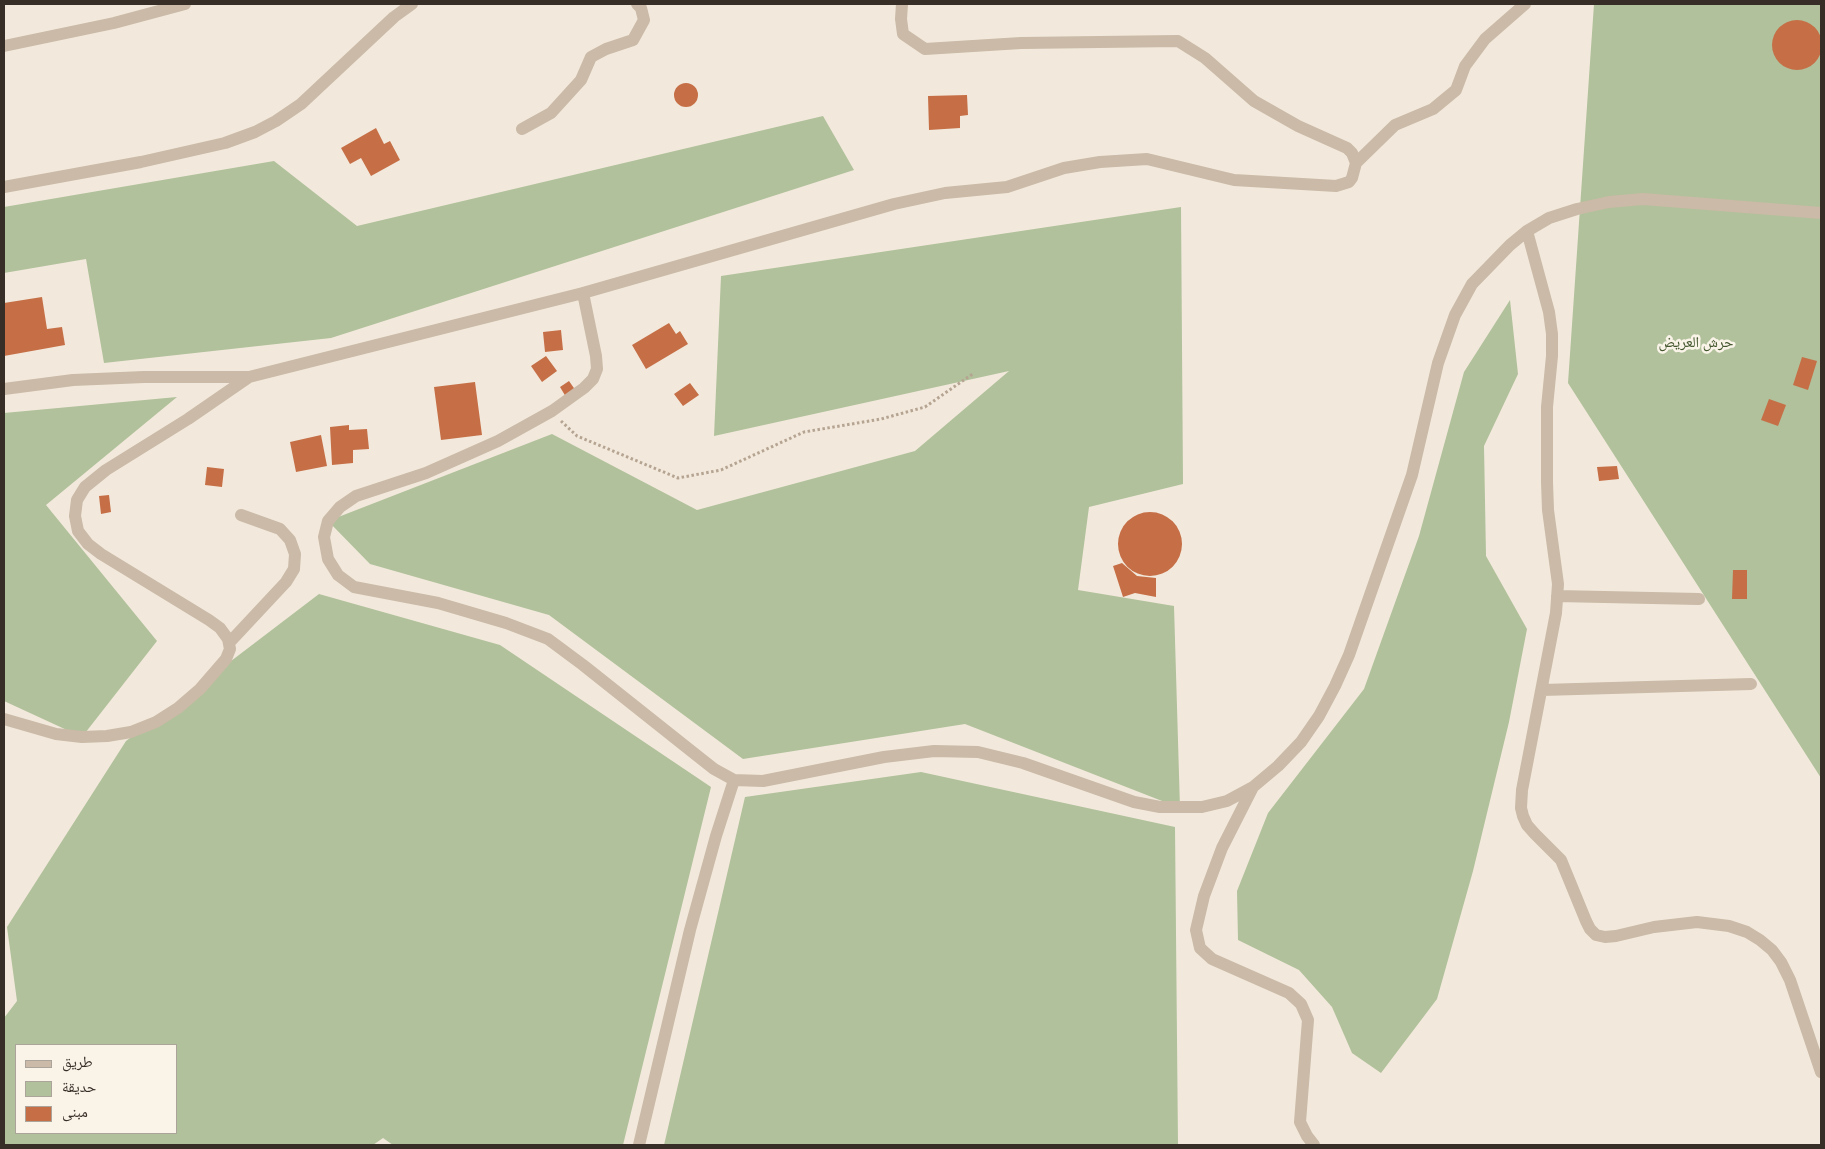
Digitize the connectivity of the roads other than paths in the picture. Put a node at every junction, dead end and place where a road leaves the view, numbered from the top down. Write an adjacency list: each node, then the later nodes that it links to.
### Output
1 (185, 4): 6 (street)
2 (412, 4): 9 (street)
3 (636, 4): 7 (street)
4 (902, 4): 8 (street)
5 (1525, 4): 8 (street)
6 (4, 46)
7 (522, 129)
8 (1356, 163): 12 (street)
9 (4, 187)
10 (1821, 213): 11 (street)
11 (1527, 231): 16 (street); 23 (street)
12 (583, 293): 13 (street); 22 (street)
13 (249, 377): 14 (street); 18 (street)
14 (4, 389)
15 (241, 515): 18 (street)
16 (1557, 596): 17 (street); 20 (street)
17 (1699, 599)
18 (229, 643): 21 (street)
19 (1751, 684): 20 (street)
20 (1542, 690): 24 (street)
21 (4, 719)
22 (734, 780): 23 (street); 25 (street)
23 (1253, 788): 26 (street)
24 (1821, 1072)
25 (638, 1145)
26 (1314, 1145)

